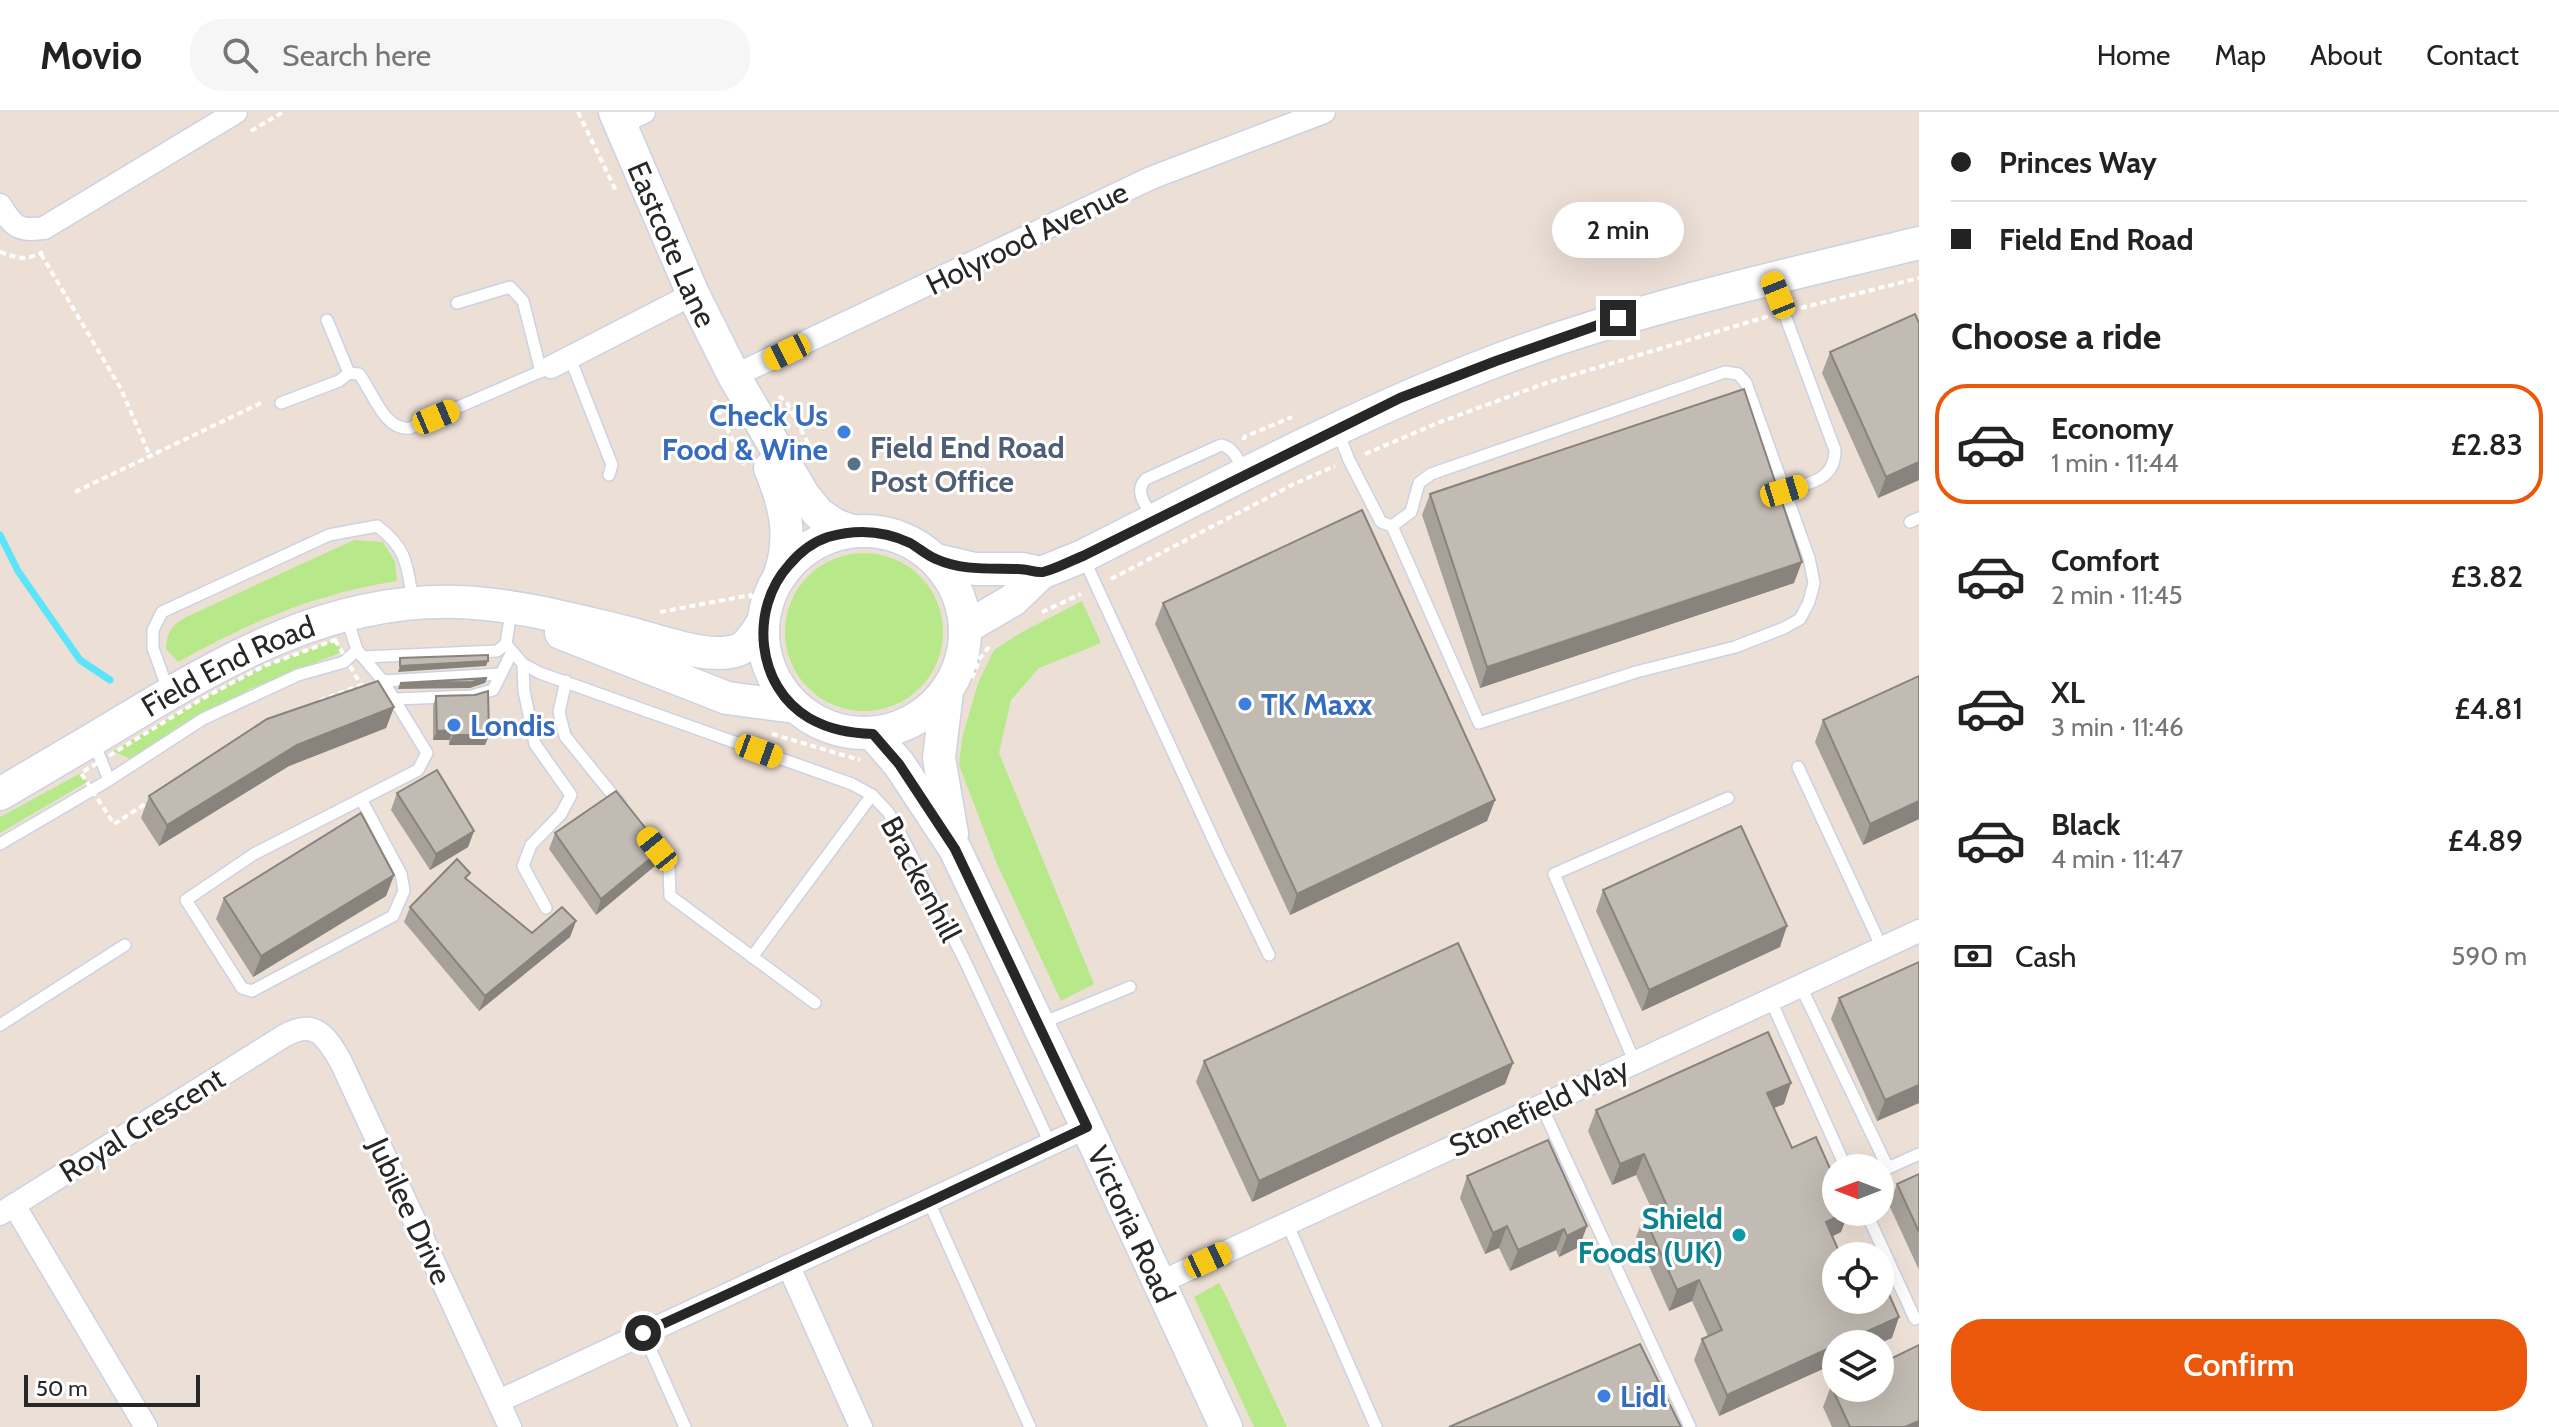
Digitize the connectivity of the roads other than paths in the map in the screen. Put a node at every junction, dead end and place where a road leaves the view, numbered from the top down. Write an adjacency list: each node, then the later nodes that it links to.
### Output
1 (236, 112): 4 (street)
2 (1324, 112): 12 (street, Holyrood Avenue)
3 (627, 116): 7 (street, Eastcote Lane)
4 (0, 205)
5 (1919, 243): 6 (street)
6 (1771, 279): 14 (street); 16 (lane)
7 (693, 294): 10 (street); 12 (street, Eastcote Lane)
8 (457, 303): 10 (lane)
9 (327, 320): 11 (lane)
10 (554, 366): 11 (lane); 15 (lane)
11 (349, 373): 13 (lane)
12 (735, 378): 17 (street, Eastcote Lane); 22 (street, Eastcote Lane)
13 (281, 403)
14 (1337, 428): 18 (lane); 20 (street)
15 (609, 475)
16 (1784, 491): 18 (lane); 18 (lane)
17 (861, 525): 19 (street); 22 (street)
18 (1392, 526)
19 (933, 550): 21 (street); 27 (street)
20 (1083, 556): 21 (street); 53 (lane)
21 (1041, 573): 27 (street)
22 (780, 575): 25 (street)
23 (413, 603): 24 (street, Field End Road); 26 (street, Field End Road); 34 (lane)
24 (351, 613): 28 (lane); 34 (street, Field End Road)
25 (755, 615): 26 (street, Field End Road); 36 (street)
26 (510, 629): 28 (lane); 29 (lane, Brackenhill); 30 (lane); 36 (street, Field End Road)
27 (977, 638): 33 (street)
28 (360, 654): 31 (lane); 40 (lane)
29 (523, 664): 32 (lane, Brackenhill); 49 (lane)
30 (501, 674): 31 (lane); 35 (lane)
31 (383, 681): 35 (lane)
32 (566, 681): 42 (lane, Brackenhill); 45 (lane)
33 (958, 688): 38 (street); 48 (street, Victoria Road)
34 (169, 693): 37 (street, Field End Road)
35 (395, 699): 44 (lane)
36 (795, 707): 38 (street)
37 (92, 739): 40 (lane); 41 (street, Field End Road)
38 (867, 747): 48 (street, Victoria Road)
39 (1798, 767): 52 (lane)
40 (109, 780): 47 (lane)
41 (0, 794)
42 (872, 795): 54 (lane); 65 (lane, Brackenhill)
43 (1728, 798): 62 (lane)
44 (361, 799): 44 (lane)
45 (629, 815)
46 (639, 827): 54 (lane)
47 (0, 844)
48 (955, 849): 60 (street, Victoria Road)
49 (546, 908)
50 (1919, 931): 52 (street, Stonefield Way)
51 (125, 945): 59 (lane)
52 (1882, 948): 56 (street, Stonefield Way)
53 (1269, 955)
54 (752, 957): 58 (lane)
55 (1130, 987): 60 (lane)
56 (1801, 987): 57 (street, Stonefield Way); 67 (lane)
57 (1771, 1001): 62 (street, Stonefield Way); 66 (lane)
58 (815, 1003)
59 (0, 1025)
60 (1038, 1025): 64 (street, Victoria Road)
61 (284, 1036): 69 (street, Royal Crescent); 76 (street, Jubilee Drive)
62 (1635, 1063): 63 (street, Stonefield Way)
63 (1541, 1105): 70 (street, Stonefield Way); 84 (lane)
64 (1087, 1127): 65 (street); 73 (street, Victoria Road)
65 (1050, 1143): 68 (street)
66 (1840, 1154)
67 (1919, 1154)
68 (929, 1202): 72 (street); 81 (lane)
69 (7, 1210): 77 (street)
70 (1287, 1223): 73 (street, Stonefield Way); 83 (lane)
71 (1872, 1226): 74 (lane)
72 (789, 1267): 75 (street); 80 (street)
73 (1159, 1283): 82 (street, Victoria Road)
74 (1915, 1319)
75 (643, 1333): 76 (street); 79 (lane)
76 (499, 1401): 78 (street, Jubilee Drive)
77 (146, 1427)
78 (510, 1427)
79 (685, 1427)
80 (861, 1427)
81 (1030, 1427)
82 (1226, 1427)
83 (1376, 1427)
84 (1690, 1427)

